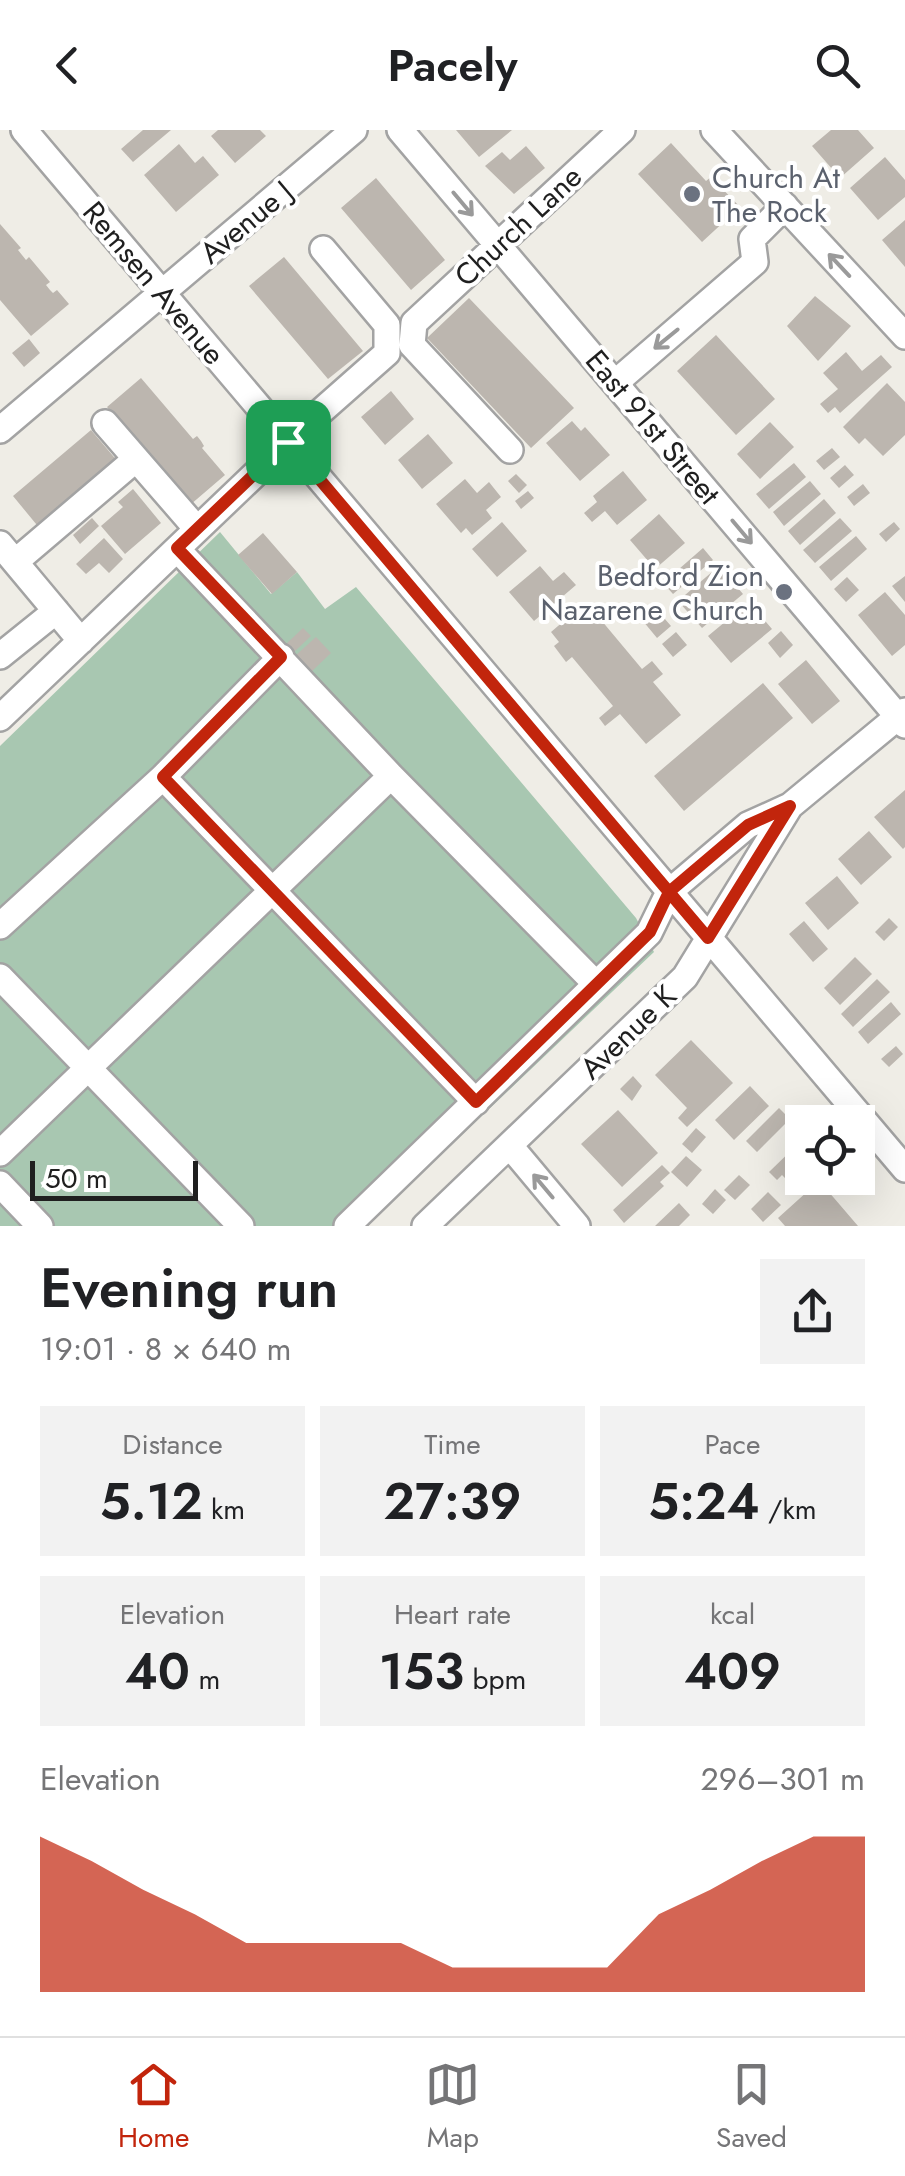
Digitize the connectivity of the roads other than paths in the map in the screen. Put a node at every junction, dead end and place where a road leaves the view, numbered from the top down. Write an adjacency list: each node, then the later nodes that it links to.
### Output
1 (24, 130): 9 (street, Remsen Avenue)
2 (354, 130): 9 (street, Avenue J)
3 (400, 130): 7 (street, East 91st Street, one-way to 7)
4 (622, 130): 7 (street, Church Lane)
5 (714, 130): 6 (street)
6 (785, 206): 10 (street, one-way to 6); 11 (street, one-way to 11)
7 (497, 244): 11 (street, East 91st Street); 15 (street, Church Lane)
8 (324, 248): 14 (street)
9 (162, 293): 13 (street, Avenue J); 14 (street, Remsen Avenue)
10 (905, 336)
11 (615, 383): 24 (street, East 91st Street, one-way to 24)
12 (106, 423): 16 (street)
13 (0, 430)
14 (288, 442): 17 (street); 30 (street, Remsen Avenue)
15 (510, 450)
16 (136, 459): 17 (street); 19 (street)
17 (197, 530): 18 (street)
18 (177, 548): 21 (street); 23 (street)
19 (7, 553): 20 (street)
20 (56, 611): 21 (street); 22 (street)
21 (81, 641): 25 (street)
22 (0, 656)
23 (281, 657): 26 (street); 27 (street)
24 (903, 717): 28 (street, Avenue K)
25 (0, 718)
26 (392, 776): 29 (street); 34 (street)
27 (163, 777): 29 (street); 31 (street)
28 (790, 806): 30 (street, Avenue K); 32 (street, Avenue K)
29 (272, 891): 35 (street); 36 (street)
30 (669, 892): 32 (street, Remsen Avenue); 34 (street)
31 (0, 926)
32 (708, 938): 37 (street, Avenue K); 39 (street, Remsen Avenue)
33 (0, 977): 35 (street)
34 (596, 984): 36 (street)
35 (86, 1068): 38 (street); 42 (street)
36 (476, 1102): 43 (street)
37 (510, 1146): 44 (street, Avenue K); 45 (street, one-way to 37)
38 (0, 1153)
39 (905, 1169)
40 (0, 1184): 41 (street)
41 (40, 1226)
42 (241, 1226)
43 (347, 1226)
44 (426, 1226)
45 (577, 1226)

